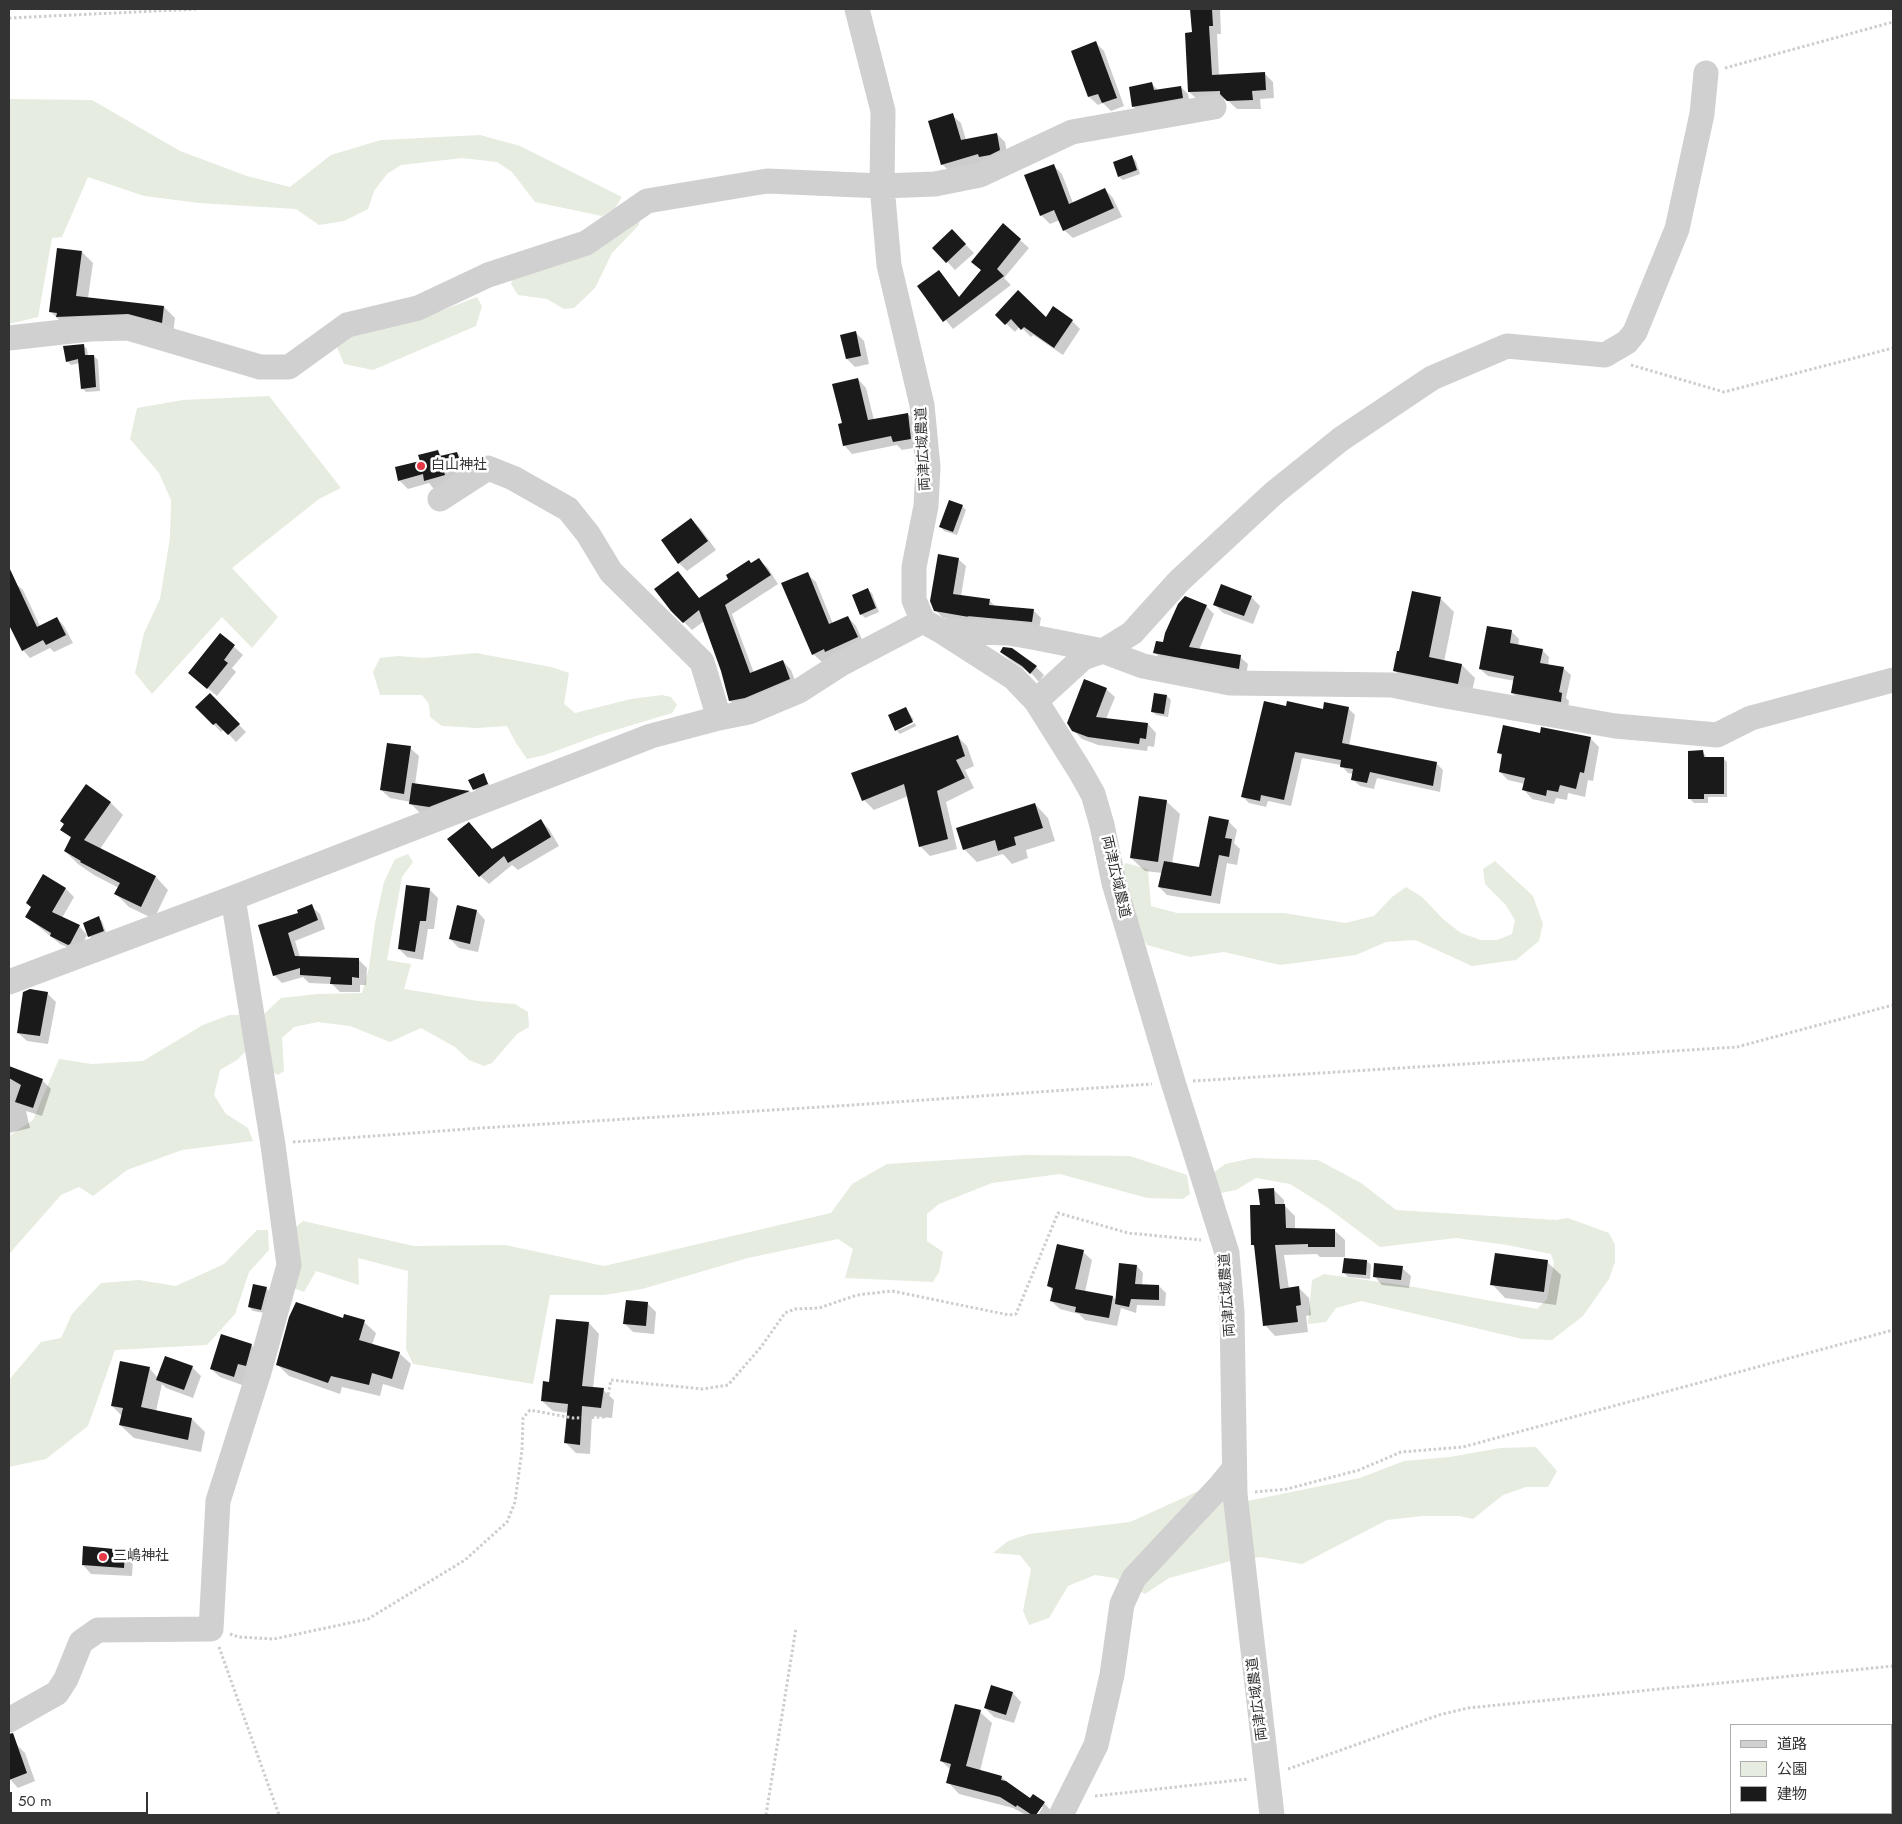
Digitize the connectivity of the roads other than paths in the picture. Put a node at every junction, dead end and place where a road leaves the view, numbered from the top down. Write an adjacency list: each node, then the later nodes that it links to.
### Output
1 (857, 9): 4 (street, 両津広域農道)
2 (1706, 73): 8 (street)
3 (1214, 107): 4 (street)
4 (882, 186): 5 (street); 7 (street, 両津広域農道)
5 (9, 338)
6 (440, 499): 11 (street)
7 (932, 626): 8 (street); 10 (street, 両津広域農道); 11 (street)
8 (1103, 651): 9 (street); 10 (street)
9 (1893, 680)
10 (1036, 701): 14 (street, 両津広域農道)
11 (720, 718): 12 (street)
12 (233, 898): 13 (street); 15 (street)
13 (9, 982)
14 (1234, 1469): 16 (street); 17 (street, 両津広域農道)
15 (9, 1720)
16 (1064, 1811)
17 (1272, 1815)

